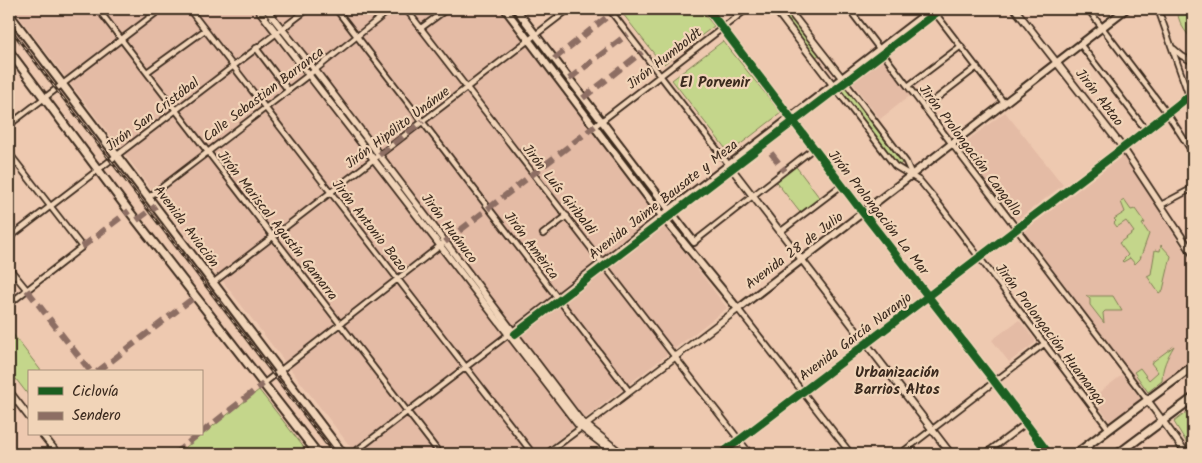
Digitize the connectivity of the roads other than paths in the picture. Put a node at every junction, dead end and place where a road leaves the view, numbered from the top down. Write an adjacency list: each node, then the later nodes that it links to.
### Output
1 (98, 9): 33 (street, Jirón Mariscal Agustín Gamarra)
2 (161, 9): 33 (street)
3 (189, 9): 29 (street, Jirón Antonio Bazo)
4 (258, 9): 30 (street, Jirón Huánuco)
5 (266, 9): 30 (street, Jirón Huánuco)
6 (308, 9): 30 (street, Jirón San Cristóbal)
7 (336, 9): 32 (street, Jirón Amèrica)
8 (391, 9): 32 (street, Calle Sebastian Barranca)
9 (406, 9): 28 (street, Jirón Luís Giribaldi)
10 (447, 9): 28 (street)
11 (505, 9): 34 (main road)
12 (516, 9): 31 (main road)
13 (569, 9): 31 (street, Jirón Hipólito Unánue)
14 (609, 9): 47 (street)
15 (708, 9): 26 (street, Jirón Prolongación La Mar)
16 (747, 9): 26 (street, Jirón Humboldt)
17 (775, 9): 50 (street)
18 (788, 9): 48 (street)
19 (849, 9): 39 (street, Jirón Prolongación Cangallo)
20 (932, 9): 36 (street); 39 (main road, Avenida Jaime Bausate y Meza)
21 (1015, 9): 42 (street, Jirón Abtao)
22 (1088, 9): 27 (street)
23 (1126, 9): 27 (main road, Avenida 28 de Julio)
24 (1158, 9): 37 (street)
25 (9, 14): 49 (main road, Avenida Aviación)
26 (723, 27): 47 (street, Jirón Humboldt); 61 (street, Jirón Prolongación La Mar)
27 (1102, 27): 35 (main road, Avenida 28 de Julio); 60 (street)
28 (421, 28): 52 (street, Jirón Luís Giribaldi)
29 (205, 30): 43 (street, Jirón Antonio Bazo); 45 (street)
30 (280, 31): 38 (street, Jirón San Cristóbal); 46 (street, Jirón Huánuco)
31 (535, 35): 34 (street, Jirón Hipólito Unánue); 63 (main road)
32 (357, 36): 46 (street, Calle Sebastian Barranca); 62 (street, Jirón Amèrica)
33 (122, 39): 45 (street, Jirón Mariscal Agustín Gamarra); 49 (street)
34 (529, 40): 52 (street, Jirón Hipólito Unánue); 65 (main road)
35 (1080, 44): 42 (main road, Avenida 28 de Julio); 66 (street)
36 (961, 46): 44 (street); 51 (street)
37 (1171, 46): 41 (street); 54 (street)
38 (256, 48): 43 (street, Jirón San Cristóbal); 53 (street)
39 (880, 48): 48 (main road, Avenida Jaime Bausate y Meza); 51 (street, Jirón Prolongación Cangallo)
40 (9, 51): 55 (main road)
41 (1193, 62)
42 (1056, 63): 56 (main road, Avenida 28 de Julio); 69 (street, Jirón Abtao)
43 (233, 66): 57 (street, Jirón Antonio Bazo); 59 (street, Jirón San Cristóbal)
44 (977, 67): 56 (street); 58 (street)
45 (147, 72): 59 (street, Jirón Mariscal Agustín Gamarra)
46 (312, 72): 53 (street, Calle Sebastian Barranca); 74 (street, Jirón Huánuco)
47 (660, 75): 63 (street, Jirón Humboldt); 75 (street)
48 (842, 78): 50 (main road, Avenida Jaime Bausate y Meza); 77 (street)
49 (62, 85): 55 (street); 73 (main road, Avenida Aviación)
50 (833, 85): 61 (main road, Avenida Jaime Bausate y Meza); 77 (street, Jirón Prolongación Huamanga)
51 (908, 86): 58 (street, Jirón Prolongación Cangallo)
52 (467, 87): 62 (street, Jirón Hipólito Unánue); 87 (street, Jirón Luís Giribaldi)
53 (288, 90): 57 (street, Calle Sebastian Barranca)
54 (1191, 94): 60 (street, Avenida García Naranjo)
55 (45, 98): 64 (street); 76 (main road)
56 (1004, 103): 67 (main road, Avenida 28 de Julio)
57 (265, 107): 70 (street, Calle Sebastian Barranca); 80 (street, Jirón Antonio Bazo)
58 (924, 108): 67 (street, Jirón Prolongación Cangallo)
59 (176, 110): 70 (street, Jirón Mariscal Agustín Gamarra); 73 (street, Jirón San Cristóbal)
60 (1167, 113): 66 (street, Avenida García Naranjo); 72 (street)
61 (791, 117): 68 (street, Jirón Prolongación La Mar); 75 (main road, Avenida Jaime Bausate y Meza)
62 (423, 121): 74 (street, Jirón Hipólito Unánue); 105 (street, Jirón Amèrica)
63 (601, 121): 65 (street, Jirón Humboldt); 85 (main road)
64 (9, 126)
65 (595, 126): 88 (main road)
66 (1146, 130): 69 (street, Avenida García Naranjo)
67 (951, 144): 77 (main road, Avenida 28 de Julio); 89 (street, Jirón Prolongación Cangallo)
68 (814, 148): 78 (street, Jirón Prolongación La Mar); 82 (street)
69 (1123, 148): 83 (street, Jirón Abtao); 89 (street, Avenida García Naranjo)
70 (208, 151): 81 (street, Calle Sebastian Barranca); 92 (street, Jirón Mariscal Agustín Gamarra)
71 (9, 153): 84 (street)
72 (1193, 153)
73 (117, 155): 76 (street, Jirón San Cristóbal); 81 (main road, Avenida Aviación)
74 (377, 157): 80 (street, Jirón Hipólito Unánue); 95 (street, Jirón Huánuco)
75 (729, 165): 82 (street); 85 (main road, Avenida Jaime Bausate y Meza)
76 (98, 169): 84 (street, Jirón San Cristóbal); 117 (main road)
77 (912, 174): 86 (main road, Avenida 28 de Julio); 97 (street, Jirón Prolongación Huamanga)
78 (842, 185): 86 (street, Jirón Prolongación La Mar); 90 (street)
79 (1193, 188): 83 (street)
80 (331, 192): 92 (street, Jirón Hipólito Unánue); 101 (street, Jirón Antonio Bazo)
81 (149, 196): 102 (main road, Avenida Aviación)
82 (753, 196): 90 (street); 94 (street)
83 (1161, 205): 96 (street, Jirón Abtao)
84 (50, 206): 93 (street, Jirón San Cristóbal); 103 (street)
85 (669, 211): 88 (main road, Avenida Jaime Bausate y Meza); 94 (main road)
86 (863, 212): 98 (main road, Avenida 28 de Julio); 104 (street, Jirón Prolongación La Mar)
87 (567, 216): 91 (street); 99 (street, Jirón Luís Giribaldi)
88 (662, 216): 99 (street, Avenida Jaime Bausate y Meza); 107 (main road)
89 (1017, 228): 97 (street, Avenida García Naranjo); 122 (street, Jirón Prolongación Cangallo)
90 (780, 232): 98 (street)
91 (543, 234)
92 (273, 236): 102 (street, Jirón Hipólito Unánue); 108 (street, Jirón Mariscal Agustín Gamarra)
93 (9, 238)
94 (694, 242)
95 (443, 244): 101 (street); 109 (street, Jirón Huánuco)
96 (1193, 254)
97 (979, 257): 104 (street, Avenida García Naranjo); 111 (street, Jirón Prolongación Huamanga)
98 (802, 260): 107 (main road, Avenida 28 de Julio); 110 (street)
99 (603, 262): 105 (street, Avenida Jaime Bausate y Meza); 112 (street, Jirón Luís Giribaldi)
100 (9, 268): 103 (street)
101 (398, 279): 108 (street); 114 (street, Jirón Antonio Bazo)
102 (214, 282): 115 (main road, Avenida Aviación)
103 (26, 290): 106 (street)
104 (928, 296): 110 (street, Avenida García Naranjo); 116 (street, Jirón Prolongación La Mar)
105 (556, 298): 109 (street, Avenida Jaime Bausate y Meza); 119 (street, Jirón Amèrica)
106 (9, 304)
107 (738, 309): 112 (street, Avenida 28 de Julio); 120 (street)
108 (340, 324): 115 (street); 123 (street, Jirón Mariscal Agustín Gamarra)
109 (511, 333): 114 (street, Avenida Jaime Bausate y Meza); 127 (street, Jirón Huánuco)
110 (866, 343): 120 (street, Avenida García Naranjo); 129 (street)
111 (1045, 344): 116 (street); 128 (street, Jirón Prolongación Huamanga)
112 (674, 357): 119 (street, Avenida 28 de Julio); 131 (street, Jirón Luís Giribaldi)
113 (1193, 366): 122 (main road)
114 (466, 367): 123 (street, Avenida Jaime Bausate y Meza); 138 (street, Jirón Antonio Bazo)
115 (281, 370): 117 (street); 135 (main road, Avenida Aviación)
116 (994, 381): 126 (street, Jirón Prolongación La Mar); 129 (street)
117 (263, 384): 134 (main road)
118 (9, 391): 124 (street)
119 (629, 391): 127 (street, Avenida 28 de Julio)
120 (803, 391): 131 (street, Avenida García Naranjo); 144 (street)
121 (1193, 398): 125 (main road)
122 (1149, 402): 125 (street); 128 (main road)
123 (408, 412): 136 (street, Avenida Jaime Bausate y Meza); 137 (street, Jirón Mariscal Agustín Gamarra)
124 (28, 416)
125 (1162, 419): 132 (main road); 150 (street)
126 (1025, 424): 147 (street); 148 (street, Jirón Prolongación La Mar)
127 (583, 427): 139 (street, Avenida 28 de Julio); 140 (street, Jirón Huánuco); 141 (street, Jirón Huánuco)
128 (1109, 429): 149 (main road)
129 (932, 430): 145 (street); 146 (street)
130 (44, 436): 133 (street)
131 (740, 440): 142 (street, Avenida García Naranjo); 143 (street, Jirón Luís Giribaldi)
132 (1123, 453)
133 (58, 454)
134 (318, 454)
135 (343, 454)
136 (352, 454)
137 (440, 454)
138 (533, 454)
139 (546, 454)
140 (614, 454)
141 (622, 454)
142 (721, 454)
143 (750, 454)
144 (851, 454)
145 (900, 454)
146 (951, 454)
147 (985, 454)
148 (1049, 454)
149 (1076, 454)
150 (1187, 454)

